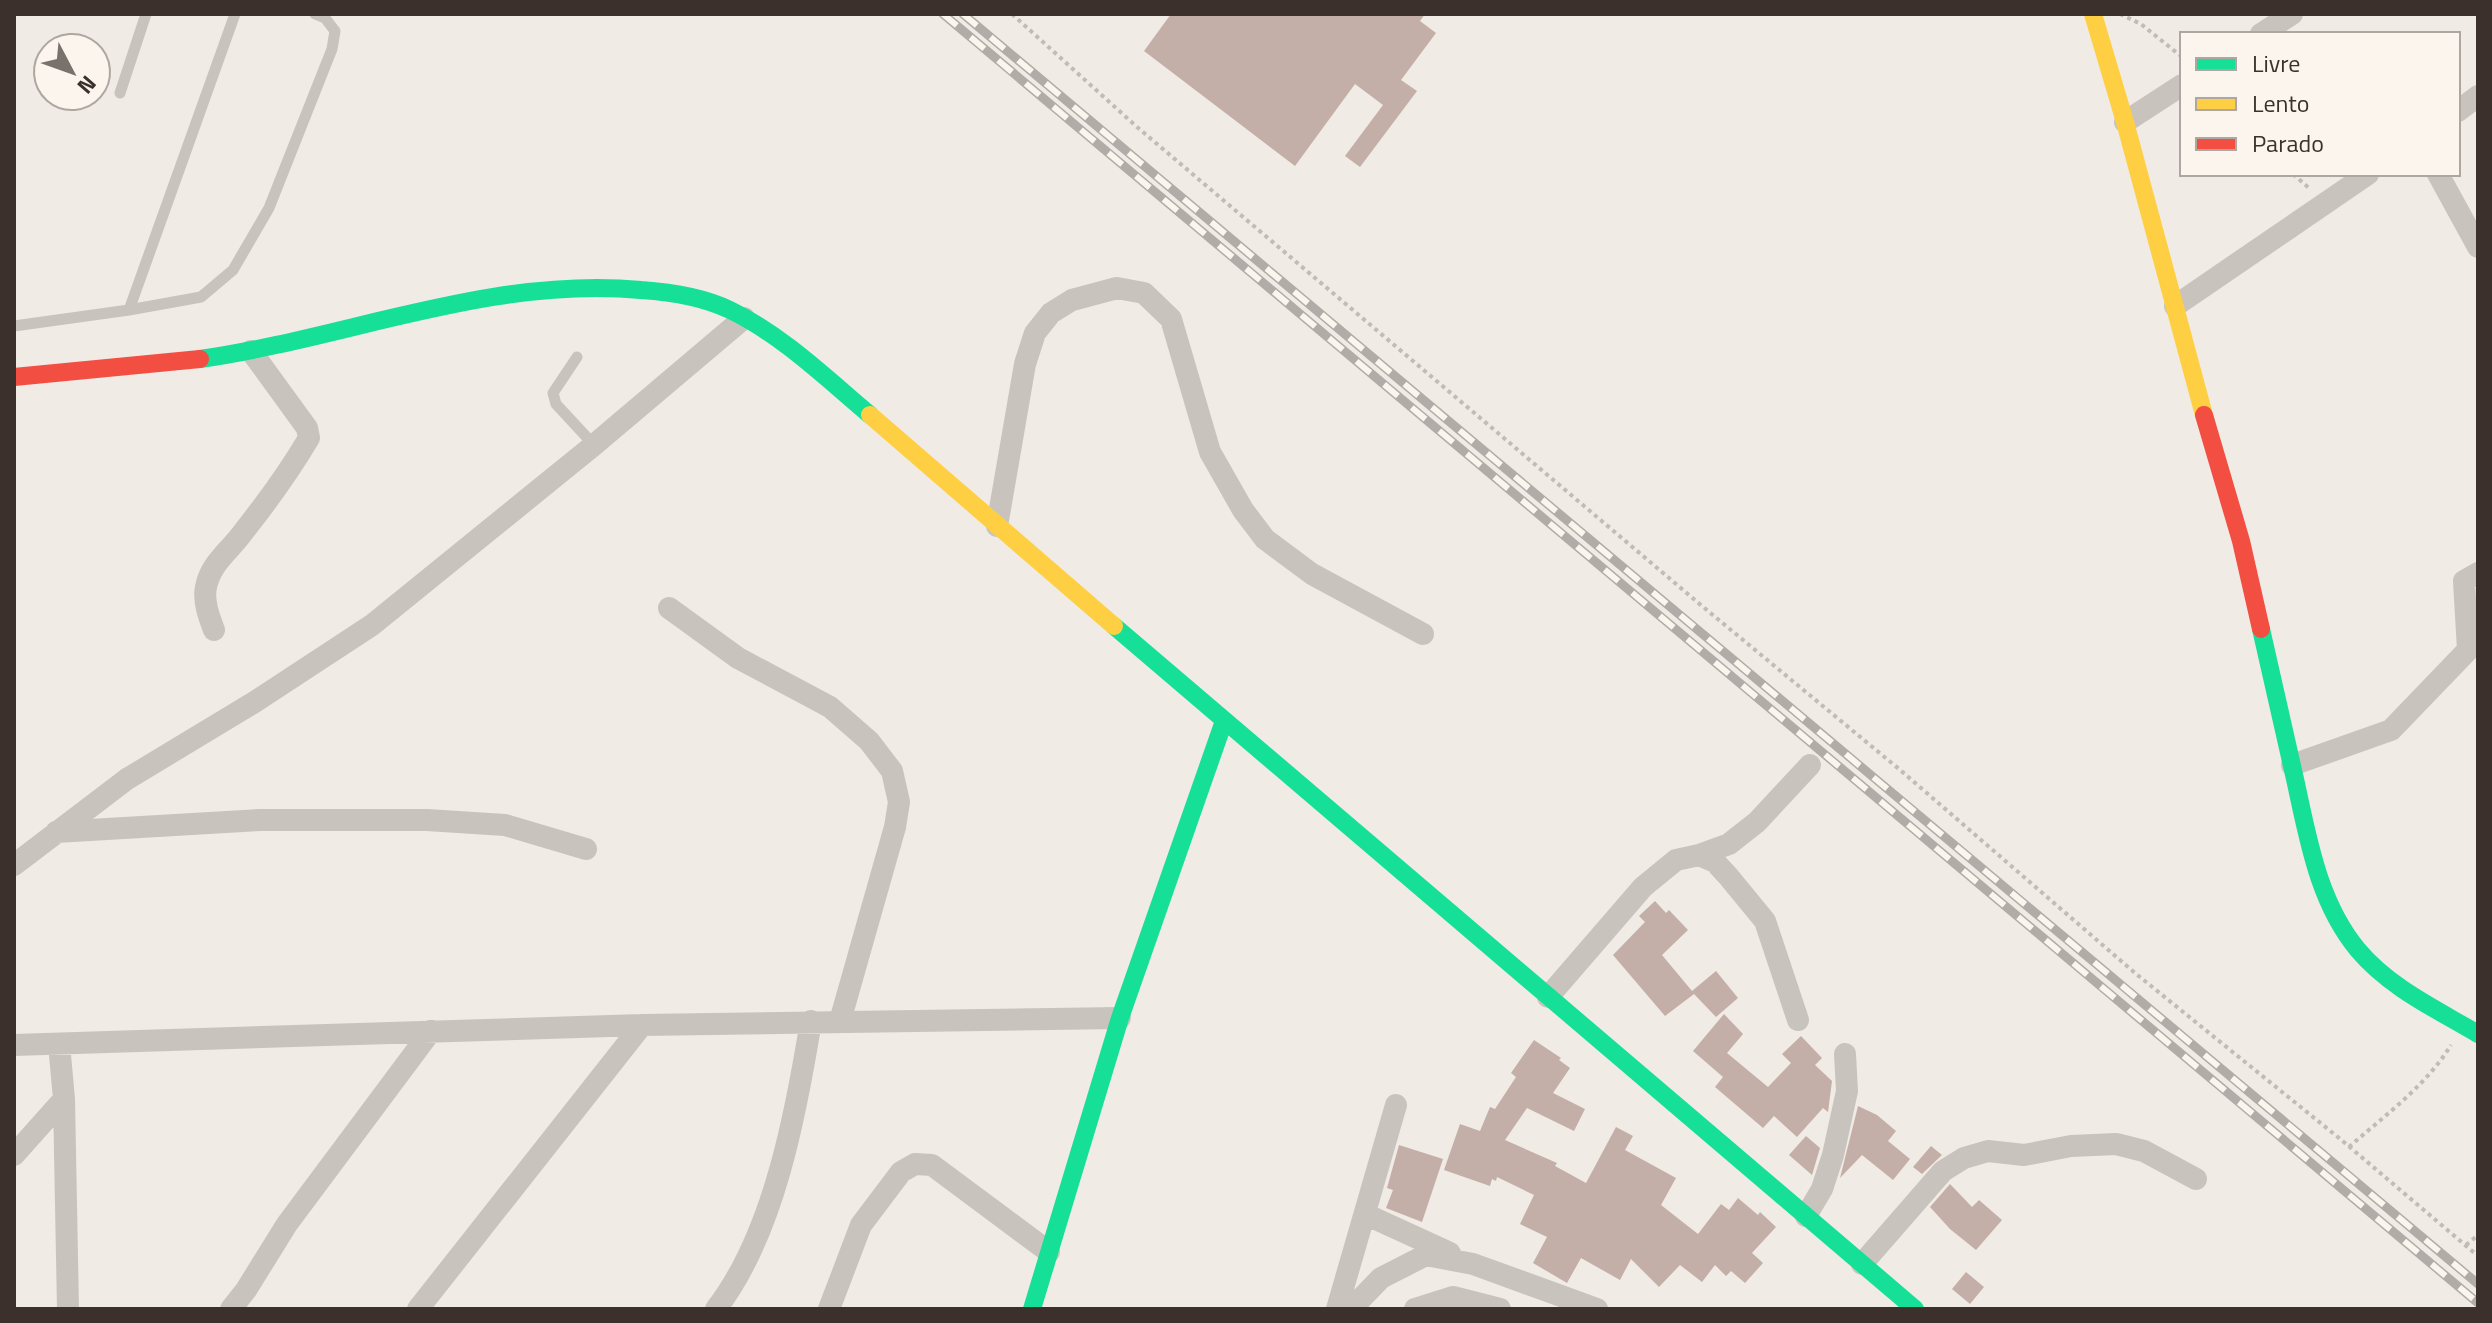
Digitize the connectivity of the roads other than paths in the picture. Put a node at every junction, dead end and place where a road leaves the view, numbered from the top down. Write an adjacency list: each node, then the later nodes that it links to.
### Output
1 (146, 14): 8 (lane)
2 (235, 14): 16 (lane)
3 (315, 14): 16 (lane)
4 (2093, 14): 11 (street)
5 (2292, 14): 6 (street)
6 (2264, 32)
7 (2180, 86): 11 (street)
8 (120, 93)
9 (2478, 96): 10 (street)
10 (2460, 110)
11 (2125, 122): 15 (street)
12 (2365, 176): 15 (street)
13 (2439, 176): 14 (street)
14 (2478, 247)
15 (2175, 306): 30 (street)
16 (129, 310): 18 (lane)
17 (744, 318): 19 (street); 22 (street); 23 (street)
18 (14, 326)
19 (251, 351): 21 (street); 26 (street)
20 (577, 357): 22 (lane)
21 (14, 377)
22 (594, 445): 31 (street)
23 (997, 526): 27 (street); 28 (street)
24 (2478, 573): 30 (street)
25 (669, 608): 39 (street)
26 (214, 630)
27 (1423, 634)
28 (1224, 721): 35 (street); 36 (street)
29 (1810, 765): 33 (street)
30 (2292, 765): 41 (street)
31 (56, 832): 32 (street); 34 (street)
32 (586, 849)
33 (1699, 855): 35 (street); 37 (street)
34 (14, 865)
35 (1548, 997): 51 (street)
36 (1120, 1018): 39 (street); 52 (street)
37 (1798, 1020)
38 (811, 1021): 39 (street); 40 (street); 60 (street)
39 (840, 1021)
40 (642, 1025): 42 (street); 59 (street)
41 (2473, 1028)
42 (431, 1031): 43 (street); 58 (street)
43 (59, 1044): 44 (street); 46 (street)
44 (14, 1045)
45 (1845, 1054): 51 (street)
46 (64, 1099): 48 (street); 57 (street)
47 (1396, 1105): 50 (street)
48 (14, 1155)
49 (2196, 1179): 54 (street)
50 (1365, 1214): 53 (street); 63 (street)
51 (1806, 1216): 54 (street)
52 (1049, 1252): 61 (street); 62 (street)
53 (1473, 1264): 55 (street); 64 (street)
54 (1862, 1264): 56 (street)
55 (1585, 1307)
56 (1908, 1307)
57 (68, 1309)
58 (231, 1309)
59 (418, 1309)
60 (716, 1309)
61 (829, 1309)
62 (1032, 1309)
63 (1337, 1309)
64 (1351, 1309)
65 (1415, 1309): 66 (street)
66 (1500, 1309)

